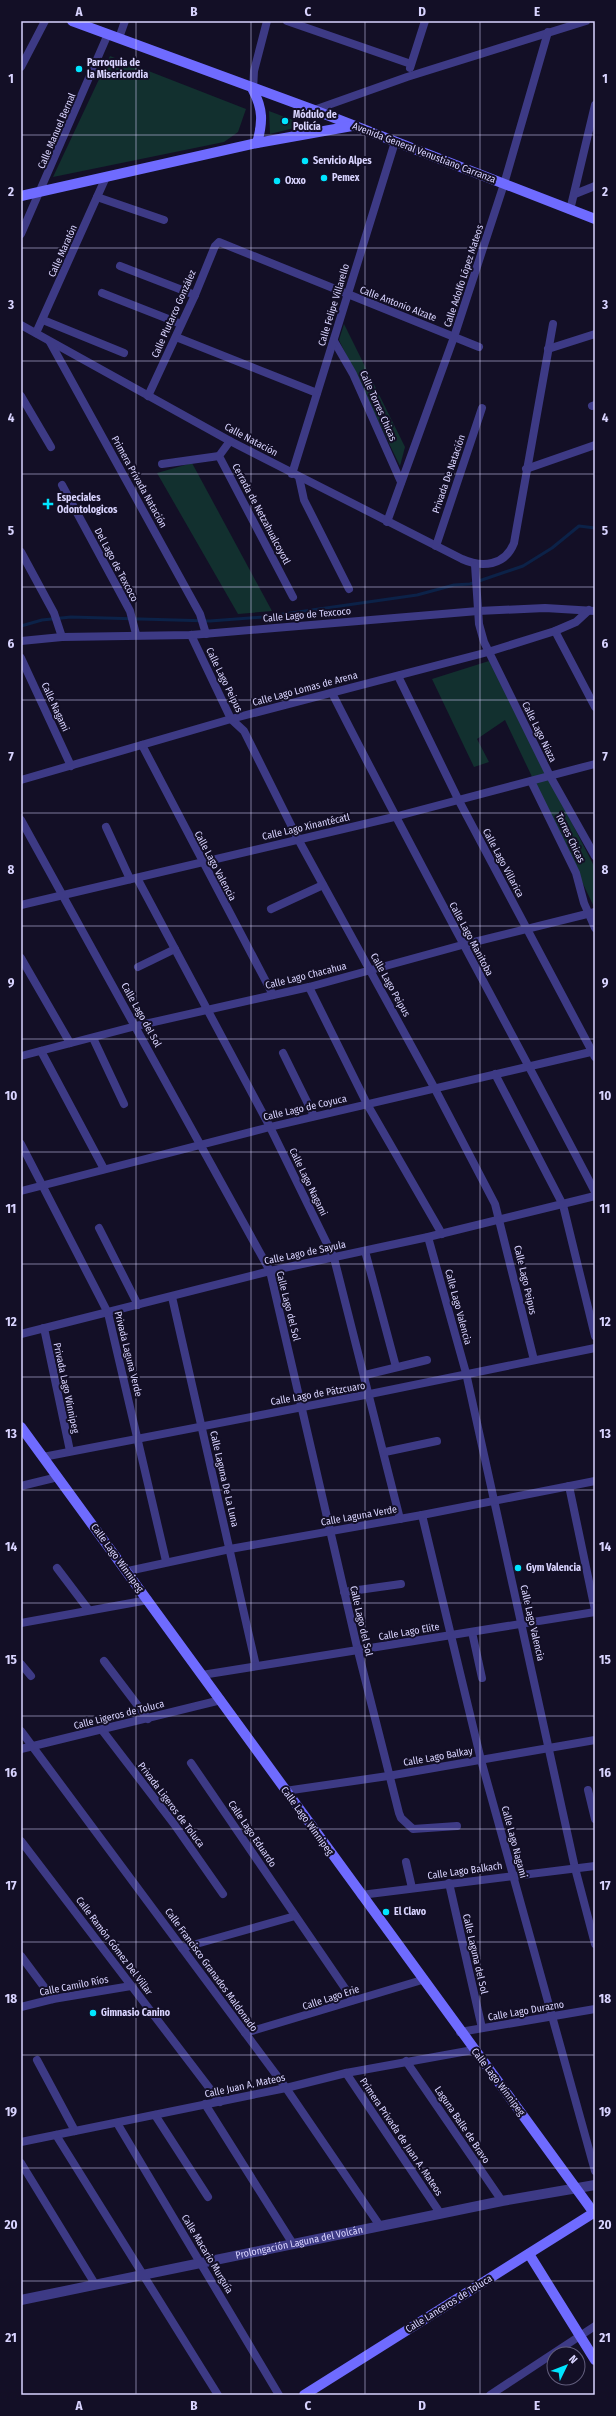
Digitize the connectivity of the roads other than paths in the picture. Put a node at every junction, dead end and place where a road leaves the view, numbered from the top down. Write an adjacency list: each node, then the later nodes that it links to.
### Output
1 (45, 21): 12 (street)
2 (72, 21): 9 (main road, Avenida General Venustiano Carranza)
3 (125, 21): 10 (street)
4 (267, 21): 14 (street)
5 (287, 21): 11 (street)
6 (425, 21): 11 (street)
7 (586, 21): 8 (street)
8 (548, 32): 13 (street); 21 (street, Calle Adolfo López Mateos)
9 (108, 34): 10 (main road, Avenida General Venustiano Carranza); 23 (street, Calle Manuel Bernal)
10 (119, 38): 14 (main road, Avenida General Venustiano Carranza)
11 (411, 64): 13 (street)
12 (21, 68)
13 (407, 77): 16 (street)
14 (253, 90): 16 (main road, Avenida General Venustiano Carranza); 19 (main road)
15 (595, 105): 24 (street)
16 (314, 110): 17 (main road, Avenida General Venustiano Carranza)
17 (352, 126): 18 (main road, Avenida General Venustiano Carranza); 19 (main road)
18 (395, 142): 21 (main road, Avenida General Venustiano Carranza); 35 (street, Calle Felipe Villarello)
19 (258, 143): 20 (main road)
20 (106, 177): 23 (main road); 26 (street, Calle Maratón)
21 (504, 184): 27 (main road, Avenida General Venustiano Carranza); 43 (street, Calle Adolfo López Mateos)
22 (595, 186): 24 (street)
23 (41, 192): 25 (main road); 30 (street, Calle Manuel Bernal)
24 (575, 194): 27 (street)
25 (21, 196)
26 (97, 197): 29 (street); 36 (street, Calle Maratón)
27 (570, 210): 28 (main road, Avenida General Venustiano Carranza)
28 (595, 219)
29 (164, 220)
30 (21, 234)
31 (221, 242): 34 (street, Calle Plutarco González); 35 (street, Calle Antonio Alzate)
32 (120, 266): 34 (street)
33 (102, 293): 37 (street)
34 (195, 295): 37 (street, Calle Plutarco González)
35 (346, 295): 43 (street, Calle Antonio Alzate); 44 (street, Calle Felipe Villarello)
36 (43, 320): 40 (street, Calle Maratón); 48 (street)
37 (182, 324): 42 (street, Calle Plutarco González)
38 (553, 324): 47 (street)
39 (21, 325): 40 (street, Calle Natación)
40 (36, 333): 45 (street, Calle Natación)
41 (595, 334): 47 (street)
42 (176, 336): 49 (street); 51 (street, Calle Plutarco González)
43 (454, 337): 46 (street, Calle Antonio Alzate); 60 (street, Calle Adolfo López Mateos)
44 (334, 341): 49 (street, Calle Felipe Villarello); 60 (street, Calle Torres Chicas)
45 (50, 342): 51 (street, Calle Natación); 70 (street, Primera Privada Natación)
46 (479, 347)
47 (548, 349): 58 (street)
48 (124, 353)
49 (317, 393): 59 (street, Calle Felipe Villarello)
50 (21, 396): 55 (street)
51 (148, 396): 53 (street, Calle Natación)
52 (482, 408): 63 (street, Privada De Natación)
53 (230, 441): 56 (street); 59 (street, Calle Natación)
54 (595, 445): 58 (street)
55 (51, 447)
56 (219, 456): 57 (street); 67 (street, Cerrada de Netzahualcoyotl)
57 (162, 464)
58 (526, 469): 65 (street)
59 (295, 475): 62 (street, Calle Natación); 66 (street)
60 (401, 482): 62 (street, Calle Adolfo López Mateos)
61 (62, 485): 73 (street, Del Lago de Texcoco)
62 (387, 522): 63 (street, Calle Natación)
63 (436, 546): 65 (street, Calle Natación)
64 (21, 552): 72 (street)
65 (475, 565): 69 (street, Calle Lago Niaza)
66 (349, 589)
67 (293, 597)
68 (592, 611): 69 (street, Calle Lago de Texcoco); 71 (street, Calle Lago Lomas de Arena)
69 (478, 612): 70 (street, Calle Lago de Texcoco); 76 (street, Calle Lago Niaza)
70 (204, 626): 74 (street, Calle Lago de Texcoco)
71 (555, 632): 76 (street, Calle Lago Lomas de Arena); 80 (street)
72 (61, 634): 73 (street, Calle Lago de Texcoco); 75 (street, Calle Lago de Texcoco)
73 (136, 634): 74 (street, Calle Lago de Texcoco)
74 (191, 635): 81 (street, Calle Lago Peipus)
75 (21, 642)
76 (488, 652): 78 (street, Calle Lago Lomas de Arena); 85 (street, Calle Lago Niaza)
77 (21, 658): 84 (street, Calle Nagami)
78 (398, 676): 79 (street, Calle Lago Lomas de Arena); 88 (street, Calle Lago Villarica)
79 (332, 693): 81 (street, Calle Lago Lomas de Arena); 89 (street, Calle Lago Manitoba)
80 (595, 707)
81 (231, 719): 82 (street, Calle Lago Lomas de Arena); 92 (street, Calle Lago Peipus)
82 (142, 745): 84 (street, Calle Lago Lomas de Arena); 94 (street, Calle Lago Valencia)
83 (595, 764): 85 (street, Calle Lago Xinantécatl)
84 (71, 766): 86 (street, Calle Lago Lomas de Arena)
85 (550, 776): 87 (street, Calle Lago Xinantécatl); 93 (street, Calle Lago Niaza)
86 (21, 780)
87 (532, 781): 88 (street, Calle Lago Xinantécatl); 100 (street, Torres Chicas)
88 (458, 799): 89 (street, Calle Lago Xinantécatl); 102 (street, Calle Lago Villarica)
89 (394, 817): 92 (street, Calle Lago Xinantécatl); 103 (street, Calle Lago Manitoba)
90 (21, 820): 97 (street, Calle Lago del Sol)
91 (106, 827): 95 (street, Calle Lago Nagami)
92 (298, 839): 94 (street, Calle Lago Xinantécatl); 96 (street, Calle Lago Peipus)
93 (595, 856)
94 (202, 862): 95 (street, Calle Lago Xinantécatl); 109 (street, Calle Lago Valencia)
95 (134, 878): 97 (street, Calle Lago Xinantécatl); 104 (street, Calle Lago Nagami)
96 (323, 885): 99 (street); 107 (street, Calle Lago Peipus)
97 (63, 896): 98 (street, Calle Lago Xinantécatl); 111 (street, Calle Lago del Sol)
98 (21, 905)
99 (270, 909)
100 (591, 913): 101 (street, Torres Chicas); 102 (street, Calle Lago Chacahua)
101 (595, 928)
102 (526, 929): 103 (street, Calle Lago Chacahua); 115 (street, Calle Lago Villarica)
103 (462, 945): 107 (street, Calle Lago Chacahua); 118 (street, Calle Lago Manitoba)
104 (175, 948): 106 (street); 110 (street, Calle Lago Nagami)
105 (21, 958): 113 (street)
106 (138, 967)
107 (371, 971): 108 (street, Calle Lago Chacahua); 120 (street, Calle Lago Peipus)
108 (309, 986): 109 (street, Calle Lago Chacahua); 122 (street)
109 (272, 995): 110 (street, Calle Lago Chacahua)
110 (207, 1010): 111 (street, Calle Lago Chacahua); 124 (street, Calle Lago Nagami)
111 (136, 1026): 112 (street, Calle Lago Chacahua); 126 (street, Calle Lago del Sol)
112 (93, 1038): 113 (street, Calle Lago Chacahua); 121 (street)
113 (70, 1044): 114 (street, Calle Lago Chacahua)
114 (41, 1051): 117 (street, Calle Lago Chacahua); 127 (street)
115 (594, 1053): 118 (street, Calle Lago de Coyuca)
116 (283, 1054): 123 (street)
117 (21, 1056)
118 (530, 1066): 119 (street, Calle Lago de Coyuca); 130 (street, Calle Lago Manitoba)
119 (496, 1074): 120 (street, Calle Lago de Coyuca); 132 (street)
120 (435, 1089): 122 (street, Calle Lago de Coyuca); 133 (street, Calle Lago Peipus)
121 (124, 1104)
122 (367, 1104): 123 (street, Calle Lago de Coyuca); 135 (street)
123 (314, 1116): 124 (street, Calle Lago de Coyuca)
124 (270, 1127): 126 (street, Calle Lago de Coyuca); 138 (street, Calle Lago Nagami)
125 (21, 1144): 128 (street, Privada Laguna Verde)
126 (200, 1144): 127 (street, Calle Lago de Coyuca); 139 (street, Calle Lago del Sol)
127 (104, 1169): 128 (street, Calle Lago de Coyuca)
128 (41, 1185): 129 (street, Calle Lago de Coyuca); 142 (street, Privada Laguna Verde)
129 (21, 1191)
130 (595, 1192)
131 (595, 1196): 132 (street, Calle Lago de Sayula)
132 (563, 1205): 133 (street, Calle Lago de Sayula); 145 (street)
133 (500, 1219): 135 (street, Calle Lago de Sayula); 148 (street, Calle Lago Peipus)
134 (99, 1228): 141 (street)
135 (442, 1234): 136 (street, Calle Lago de Sayula)
136 (428, 1237): 137 (street, Calle Lago de Sayula); 150 (street, Calle Lago Valencia)
137 (365, 1251): 138 (street, Calle Lago de Sayula); 149 (street)
138 (334, 1258): 139 (street, Calle Lago de Sayula); 151 (street, Calle Lago Nagami)
139 (270, 1271): 140 (street, Calle Lago de Sayula); 153 (street, Calle Lago del Sol)
140 (172, 1296): 141 (street, Calle Lago de Sayula); 154 (street, Calle Laguna De La Luna)
141 (138, 1305): 142 (street, Calle Lago de Sayula)
142 (108, 1313): 143 (street, Calle Lago de Sayula); 156 (street, Privada Laguna Verde)
143 (44, 1328): 144 (street, Calle Lago de Sayula); 158 (street, Privada Lago Winnipeg)
144 (21, 1334)
145 (595, 1336)
146 (595, 1348): 148 (street, Calle Lago de Pátzcuaro)
147 (427, 1360): 149 (street)
148 (534, 1360): 150 (street, Calle Lago de Pátzcuaro)
149 (396, 1366): 151 (street)
150 (466, 1373): 152 (street, Calle Lago de Pátzcuaro); 165 (street, Calle Lago Valencia)
151 (365, 1375): 152 (street, Calle Lago Nagami)
152 (370, 1394): 153 (street, Calle Lago de Pátzcuaro); 159 (street, Calle Lago Nagami)
153 (302, 1407): 154 (street, Calle Lago de Pátzcuaro); 168 (street, Calle Lago del Sol)
154 (201, 1425): 156 (street, Calle Lago de Pátzcuaro); 169 (street, Calle Laguna De La Luna)
155 (21, 1427): 160 (main road, Calle Lago Winnipeg)
156 (139, 1437): 158 (street, Calle Lago de Pátzcuaro); 170 (street, Privada Laguna Verde)
157 (437, 1441): 159 (street)
158 (70, 1451): 160 (street, Calle Lago de Pátzcuaro)
159 (385, 1452): 167 (street, Calle Lago Nagami)
160 (43, 1457): 161 (main road, Calle Lago Winnipeg)
161 (58, 1477): 163 (street); 172 (main road, Calle Lago Winnipeg)
162 (595, 1481): 164 (street, Calle Laguna Verde)
163 (21, 1486)
164 (569, 1486): 165 (street, Calle Laguna Verde); 177 (street)
165 (493, 1501): 166 (street, Calle Laguna Verde); 179 (street, Calle Lago Valencia)
166 (422, 1515): 167 (street, Calle Laguna Verde); 181 (street, Calle Lago Nagami)
167 (400, 1518): 168 (street, Calle Laguna Verde)
168 (331, 1531): 169 (street, Calle Laguna Verde); 174 (street, Calle Lago del Sol)
169 (230, 1549): 170 (street, Calle Laguna Verde); 185 (street, Calle Laguna De La Luna)
170 (166, 1561): 172 (street, Calle Laguna Verde)
171 (57, 1568): 176 (street)
172 (128, 1571): 175 (main road, Calle Lago Winnipeg)
173 (401, 1584): 174 (street)
174 (344, 1592): 182 (street, Calle Lago del Sol)
175 (148, 1600): 176 (street); 186 (main road, Calle Lago Winnipeg)
176 (88, 1610): 178 (street)
177 (595, 1611): 179 (street, Calle Lago Elite)
178 (21, 1623)
179 (522, 1624): 180 (street, Calle Lago Elite); 195 (street, Calle Lago Valencia)
180 (472, 1632): 181 (street, Calle Lago Elite); 188 (street)
181 (450, 1635): 182 (street, Calle Lago Elite); 197 (street, Calle Lago Nagami)
182 (358, 1651): 185 (street, Calle Lago Elite); 199 (street, Calle Lago del Sol)
183 (104, 1661): 190 (street)
184 (21, 1664): 187 (street)
185 (256, 1666): 186 (street, Calle Lago Elite)
186 (202, 1675): 189 (main road, Calle Lago Winnipeg)
187 (31, 1676)
188 (482, 1678)
189 (221, 1700): 190 (street, Calle Ligeros de Toluca); 201 (main road, Calle Lago Winnipeg)
190 (148, 1718): 191 (street, Calle Ligeros de Toluca)
191 (102, 1730): 194 (street, Calle Ligeros de Toluca); 211 (street, Privada Ligeros de Toluca)
192 (21, 1731): 194 (street, Calle Francisco Granados Maldonado)
193 (595, 1740): 195 (street, Calle Lago Balkay)
194 (33, 1746): 196 (street, Calle Ligeros de Toluca); 215 (street, Calle Francisco Granados Maldonado)
195 (548, 1748): 197 (street, Calle Lago Balkay); 207 (street, Calle Lago Valencia)
196 (21, 1749)
197 (481, 1760): 199 (street, Calle Lago Balkay); 208 (street, Calle Lago Nagami)
198 (191, 1763): 213 (street, Calle Lago Eduardo)
199 (388, 1776): 201 (street, Calle Lago Balkay); 203 (street, Calle Lago del Sol)
200 (588, 1790): 202 (street)
201 (285, 1791): 212 (main road, Calle Lago Winnipeg)
202 (595, 1819)
203 (457, 1826)
204 (21, 1841): 218 (street, Calle Ramón Gómez Del Villar)
205 (406, 1862): 210 (street)
206 (595, 1866): 207 (street, Calle Lago Balkach)
207 (575, 1868): 208 (street, Calle Lago Balkach); 214 (street, Calle Lago Valencia)
208 (512, 1875): 209 (street, Calle Lago Balkach); 223 (street, Calle Lago Nagami)
209 (449, 1883): 210 (street, Calle Lago Balkach); 224 (street, Calle Laguna del Sol)
210 (412, 1888): 212 (street, Calle Lago Balkach)
211 (222, 1894)
212 (361, 1894): 217 (main road, Calle Lago Winnipeg)
213 (295, 1916): 215 (street); 220 (street, Calle Lago Eduardo)
214 (595, 1944)
215 (182, 1948): 226 (street, Calle Francisco Granados Maldonado)
216 (21, 1956): 219 (street)
217 (422, 1980): 220 (street, Calle Lago Erie); 225 (main road, Calle Lago Winnipeg)
218 (131, 1986): 219 (street, Calle Camilo Ríos); 232 (street, Calle Ramón Gómez Del Villar)
219 (53, 1999): 221 (street, Calle Camilo Ríos)
220 (353, 2000): 226 (street, Calle Lago Erie)
221 (21, 2007)
222 (595, 2009): 223 (street, Calle Lago Durazno)
223 (552, 2017): 224 (street, Calle Lago Durazno); 240 (street, Calle Lago Nagami)
224 (482, 2028): 225 (street, Calle Lago Durazno)
225 (460, 2032): 227 (main road, Calle Lago Winnipeg)
226 (245, 2034): 231 (street, Calle Francisco Granados Maldonado)
227 (473, 2050): 229 (street, Calle Juan A. Mateos); 242 (main road, Calle Lago Winnipeg)
228 (37, 2060): 236 (street)
229 (406, 2061): 230 (street, Calle Juan A. Mateos); 244 (street, Laguna Balle de Bravo)
230 (346, 2073): 231 (street, Calle Juan A. Mateos); 245 (street, Primera Privada de Juan A. Mateos)
231 (286, 2088): 232 (street, Calle Juan A. Mateos); 247 (street, Calle Francisco Granados Maldonado)
232 (220, 2102): 233 (street, Calle Juan A. Mateos)
233 (205, 2104): 234 (street, Calle Juan A. Mateos); 248 (street)
234 (155, 2115): 235 (street, Calle Juan A. Mateos); 243 (street)
235 (117, 2123): 236 (street, Calle Juan A. Mateos); 250 (street, Calle Macario Murguía)
236 (75, 2131): 237 (street, Calle Juan A. Mateos)
237 (56, 2135): 238 (street, Calle Juan A. Mateos); 251 (street)
238 (21, 2142)
239 (21, 2163): 252 (street)
240 (595, 2171)
241 (595, 2185): 242 (street, Prolongación Laguna del Volcán)
242 (577, 2187): 244 (street, Prolongación Laguna del Volcán); 246 (main road, Calle Lago Winnipeg)
243 (208, 2196)
244 (502, 2201): 245 (street, Prolongación Laguna del Volcán)
245 (440, 2213): 247 (street, Prolongación Laguna del Volcán)
246 (594, 2213): 249 (main road, Calle Lanceros de Toluca)
247 (380, 2226): 248 (street, Prolongación Laguna del Volcán)
248 (293, 2244): 250 (street, Prolongación Laguna del Volcán)
249 (529, 2254): 255 (main road); 259 (main road, Calle Lanceros de Toluca)
250 (200, 2263): 251 (street, Prolongación Laguna del Volcán); 258 (street, Calle Macario Murguía)
251 (143, 2274): 252 (street, Prolongación Laguna del Volcán); 257 (street)
252 (95, 2284): 253 (street, Prolongación Laguna del Volcán)
253 (21, 2300)
254 (595, 2326): 255 (street)
255 (580, 2337): 256 (main road); 260 (street)
256 (595, 2360)
257 (218, 2395)
258 (279, 2395)
259 (304, 2395)
260 (490, 2395)

